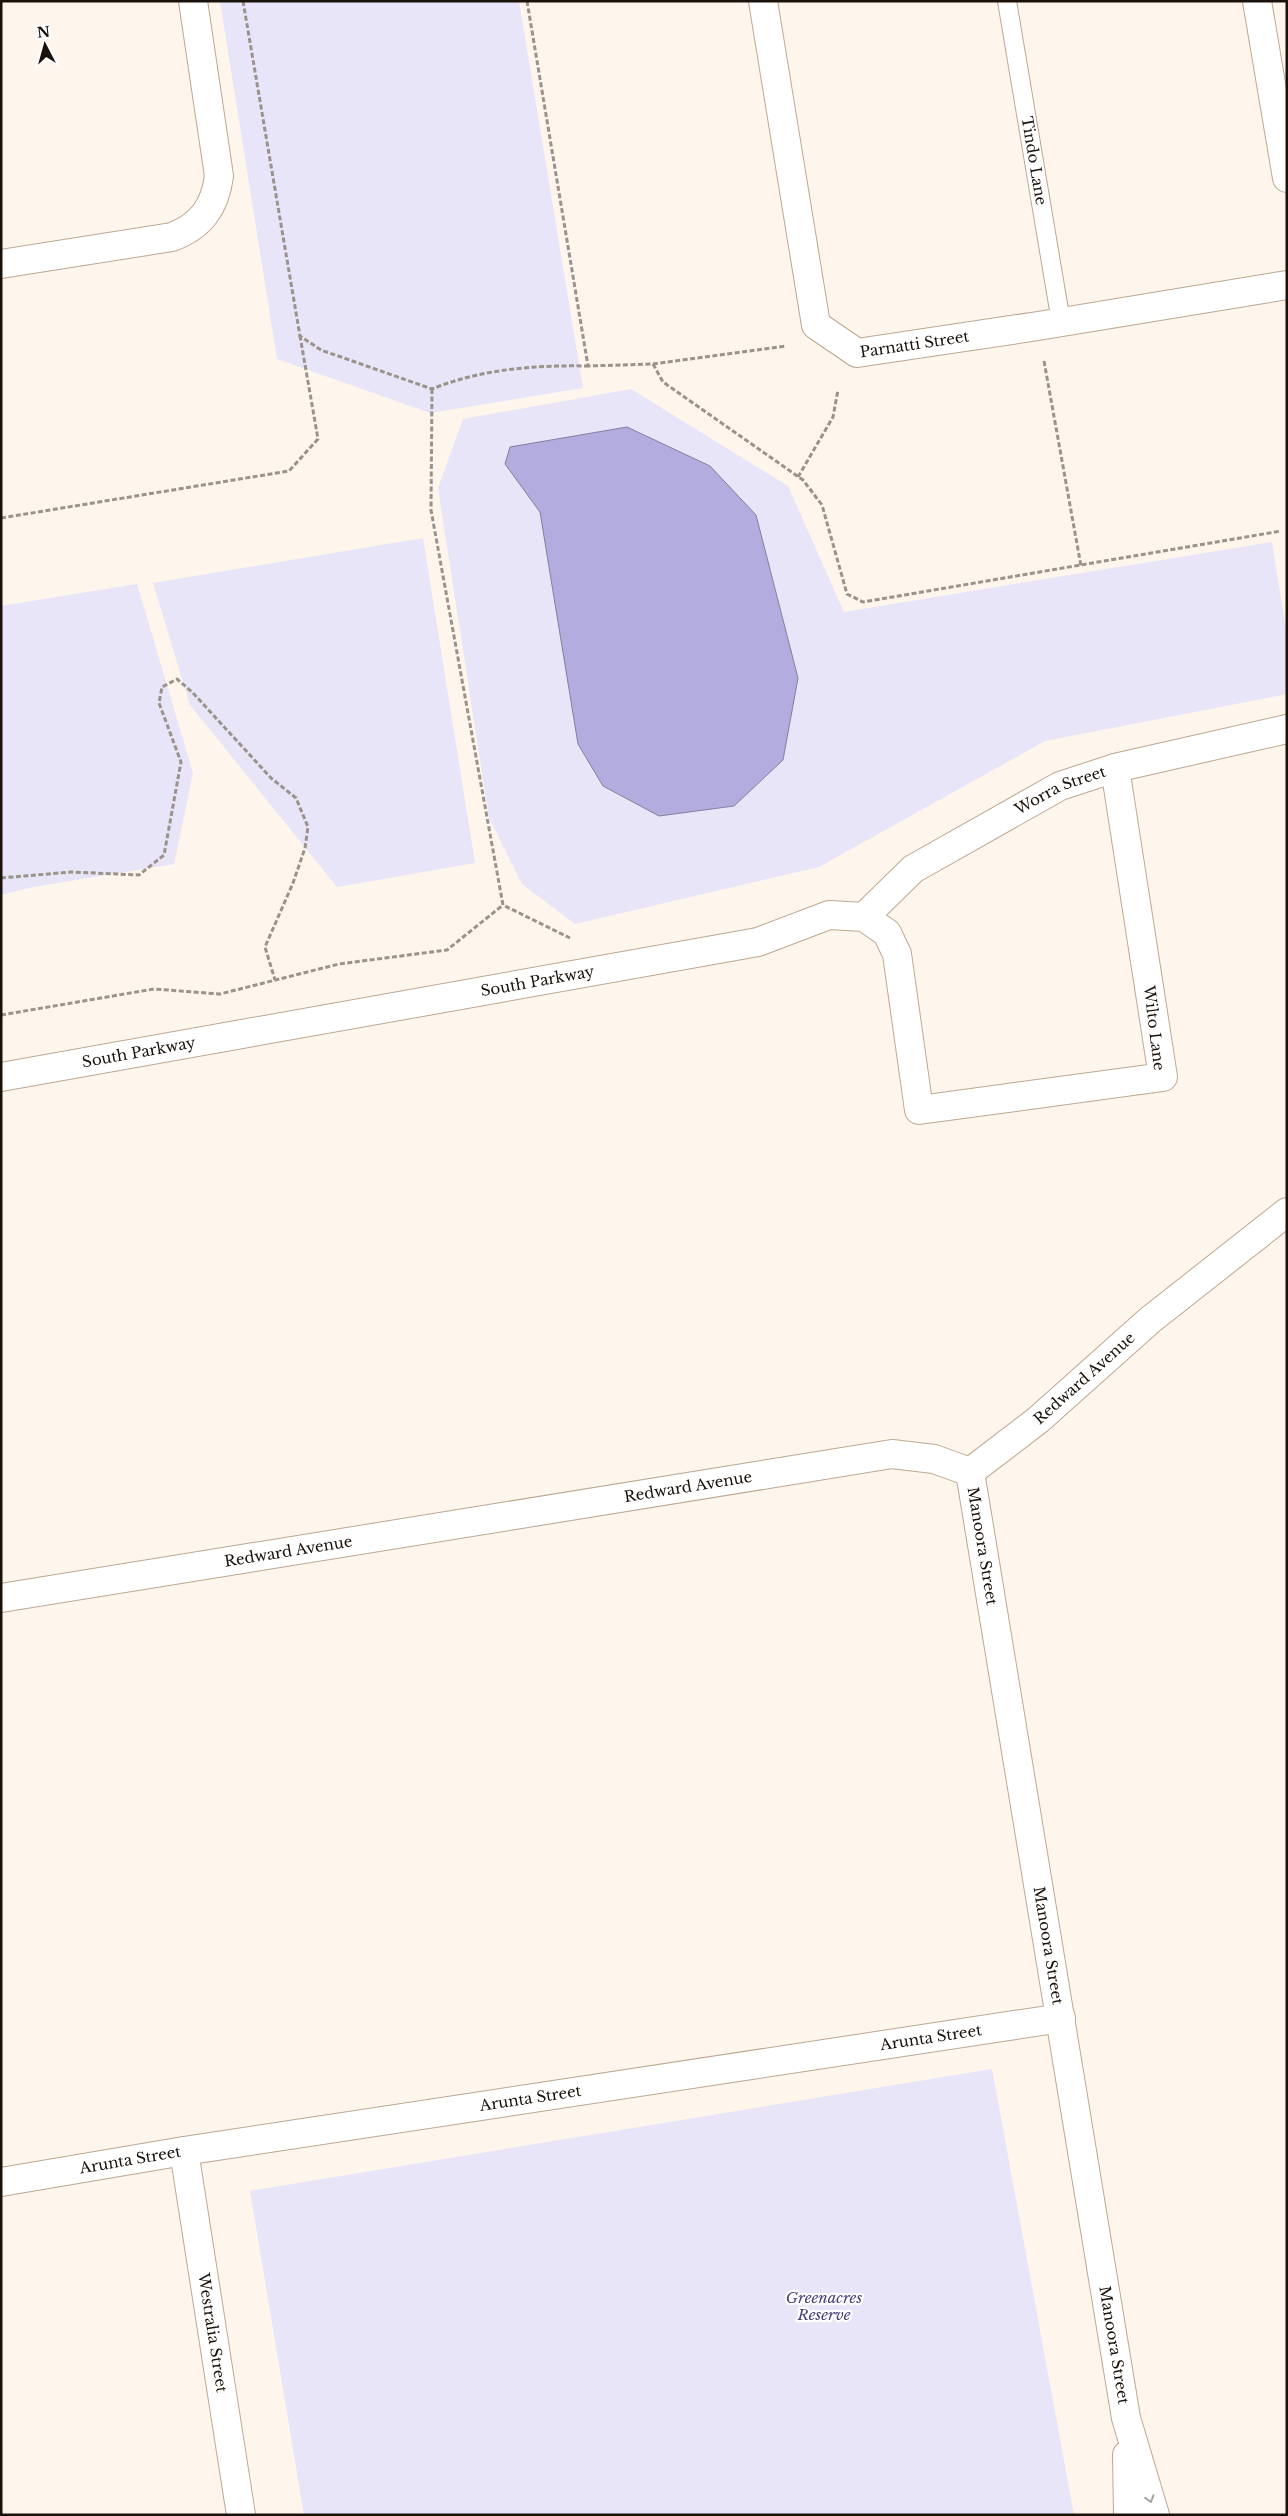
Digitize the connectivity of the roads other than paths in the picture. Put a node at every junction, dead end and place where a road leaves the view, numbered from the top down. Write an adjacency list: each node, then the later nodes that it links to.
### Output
1 (193, 1): 6 (street)
2 (763, 1): 8 (street, Parnatti Street)
3 (1007, 1): 8 (lane, Tindo Lane)
4 (1257, 1): 5 (street)
5 (1287, 178)
6 (1, 264)
7 (1287, 285): 8 (street, Parnatti Street)
8 (1049, 324)
9 (1287, 729): 10 (street, Worra Street)
10 (1115, 768): 11 (street, Worra Street); 11 (street, Wilto Lane)
11 (864, 917): 12 (street, South Parkway)
12 (1, 1077)
13 (1287, 1212): 14 (street, Redward Avenue)
14 (970, 1472): 15 (street, Redward Avenue); 16 (street, Manoora Street)
15 (1, 1598)
16 (1061, 2018): 17 (street, Arunta Street); 19 (street, Manoora Street)
17 (184, 2151): 18 (street, Arunta Street); 20 (street, Westralia Street)
18 (1, 2182)
19 (1126, 2418): 21 (street, Manoora Street); 22 (street, Manoora Street, one-way to 22)
20 (241, 2515)
21 (1128, 2515)
22 (1155, 2515)

